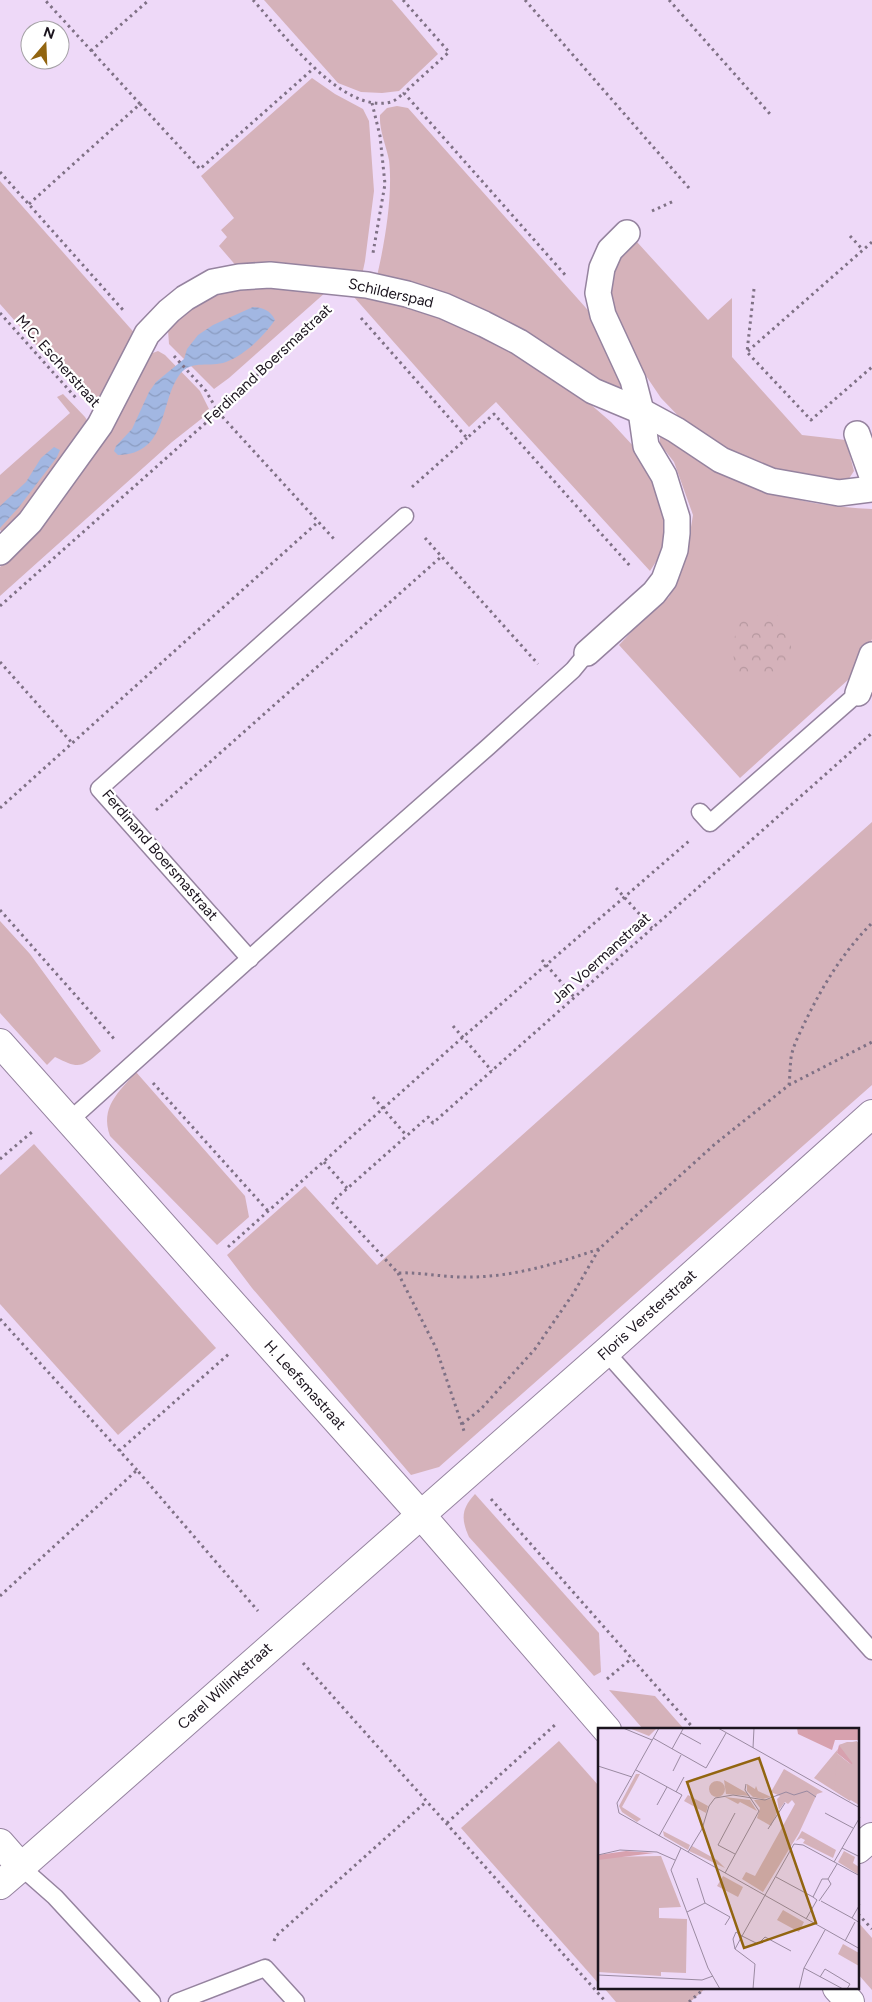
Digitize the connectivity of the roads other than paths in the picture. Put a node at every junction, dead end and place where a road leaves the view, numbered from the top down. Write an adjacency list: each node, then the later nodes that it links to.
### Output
1 (627, 233): 2 (street)
2 (641, 411): 5 (street, Schilderspad); 7 (street, Schilderspad); 8 (street)
3 (856, 434): 4 (street)
4 (872, 476)
5 (872, 489)
6 (405, 516): 12 (lane, Ferdinand Boersmastraat)
7 (0, 552)
8 (587, 653): 12 (lane)
9 (872, 655): 10 (street)
10 (865, 687): 11 (lane)
11 (705, 817)
12 (250, 959): 15 (lane)
13 (0, 1043): 15 (street, H. Leefsmastraat)
14 (872, 1114): 16 (street, Floris Versterstraat)
15 (69, 1121): 17 (street, H. Leefsmastraat)
16 (606, 1352): 17 (street, Floris Versterstraat); 18 (lane)
17 (421, 1515): 19 (street, H. Leefsmastraat); 23 (street, Carel Willinkstraat)
18 (872, 1651)
19 (605, 1728)
20 (872, 1837): 22 (street)
21 (0, 1843): 23 (street)
22 (860, 1847)
23 (26, 1863): 24 (street, Carel Willinkstraat); 26 (lane)
24 (0, 1885)
25 (839, 1990): 29 (street)
26 (152, 2002)
27 (177, 2002): 28 (lane)
28 (296, 2002)
29 (850, 2002)

